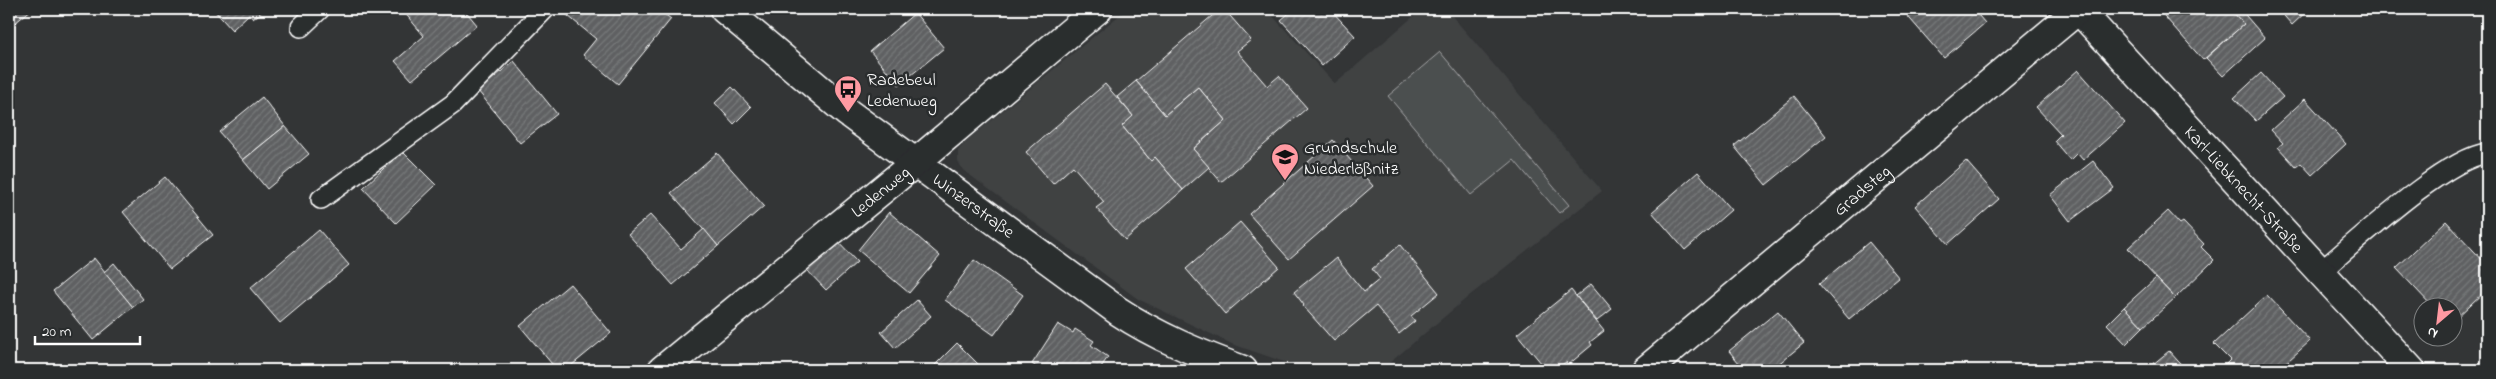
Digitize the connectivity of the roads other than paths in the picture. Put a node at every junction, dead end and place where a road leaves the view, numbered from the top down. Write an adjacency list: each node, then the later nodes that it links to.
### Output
1 (320, 9): 6 (lane)
2 (545, 9): 9 (lane)
3 (724, 9): 8 (street, Winzerstraße)
4 (1098, 9): 8 (street, Ledenweg)
5 (2079, 9): 10 (street, Karl-Liebknecht-Straße); 13 (street, Gradsteg)
6 (301, 27)
7 (2487, 153): 10 (lane)
8 (915, 163): 11 (street, Ledenweg); 12 (street, Winzerstraße)
9 (321, 199)
10 (2320, 272): 14 (street, Karl-Liebknecht-Straße)
11 (662, 370)
12 (1243, 370)
13 (1646, 370)
14 (2411, 370)

